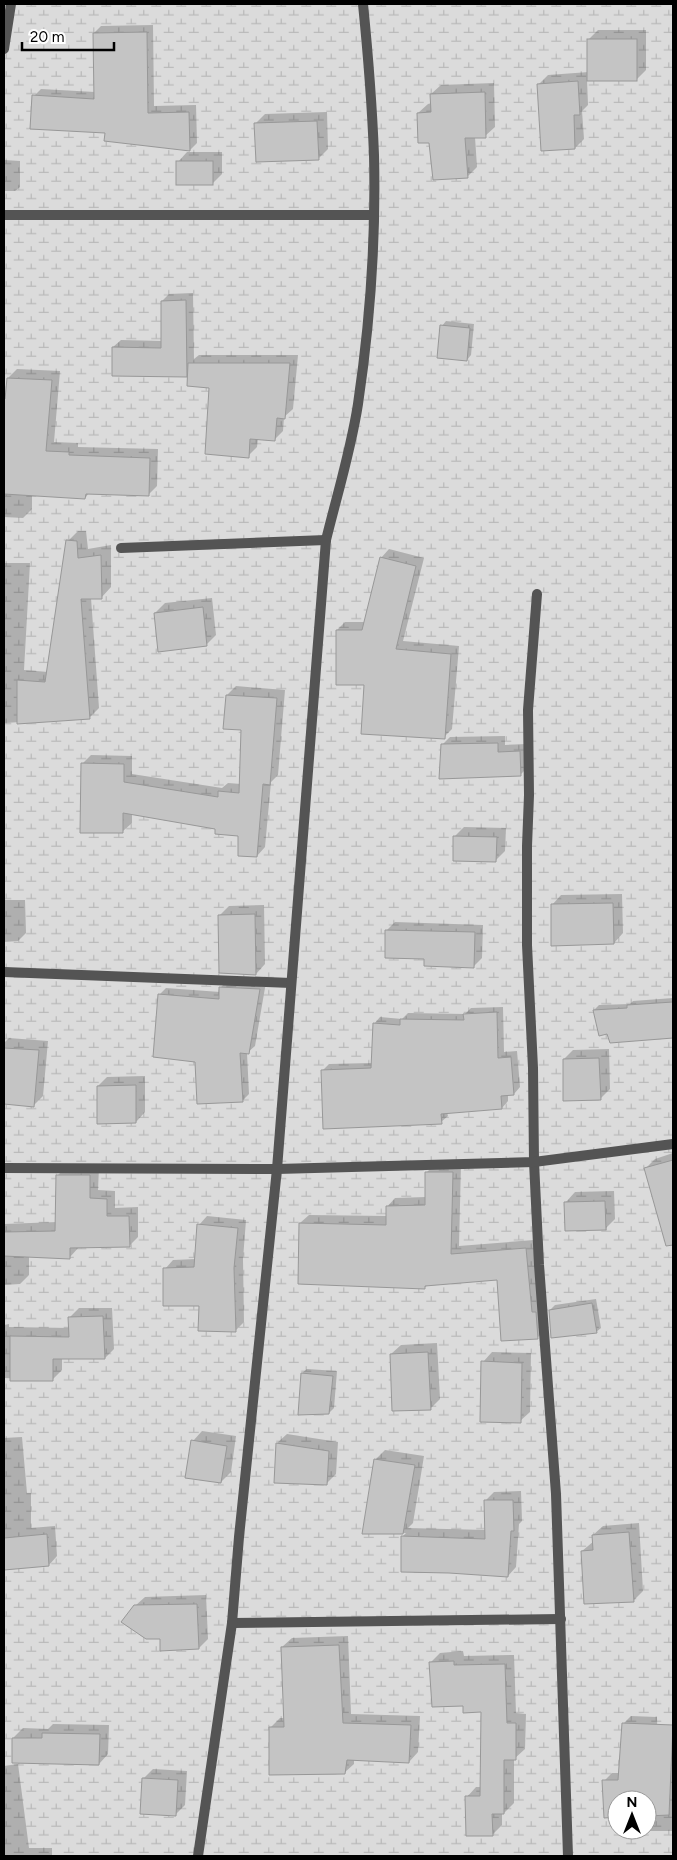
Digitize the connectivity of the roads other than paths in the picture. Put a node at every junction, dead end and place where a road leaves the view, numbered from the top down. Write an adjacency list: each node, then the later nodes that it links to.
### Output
1 (11, 4): 3 (street)
2 (363, 4): 5 (street)
3 (4, 49)
4 (4, 215): 5 (street)
5 (374, 215): 6 (street)
6 (326, 540): 7 (street); 10 (street)
7 (121, 548)
8 (537, 594): 12 (street)
9 (4, 972): 10 (street)
10 (292, 984): 14 (street)
11 (673, 1144): 12 (street)
12 (534, 1162): 14 (street); 15 (street)
13 (4, 1168): 14 (street)
14 (277, 1169): 16 (street)
15 (561, 1619): 16 (street); 18 (street)
16 (232, 1623): 17 (street)
17 (198, 1856)
18 (568, 1856)

